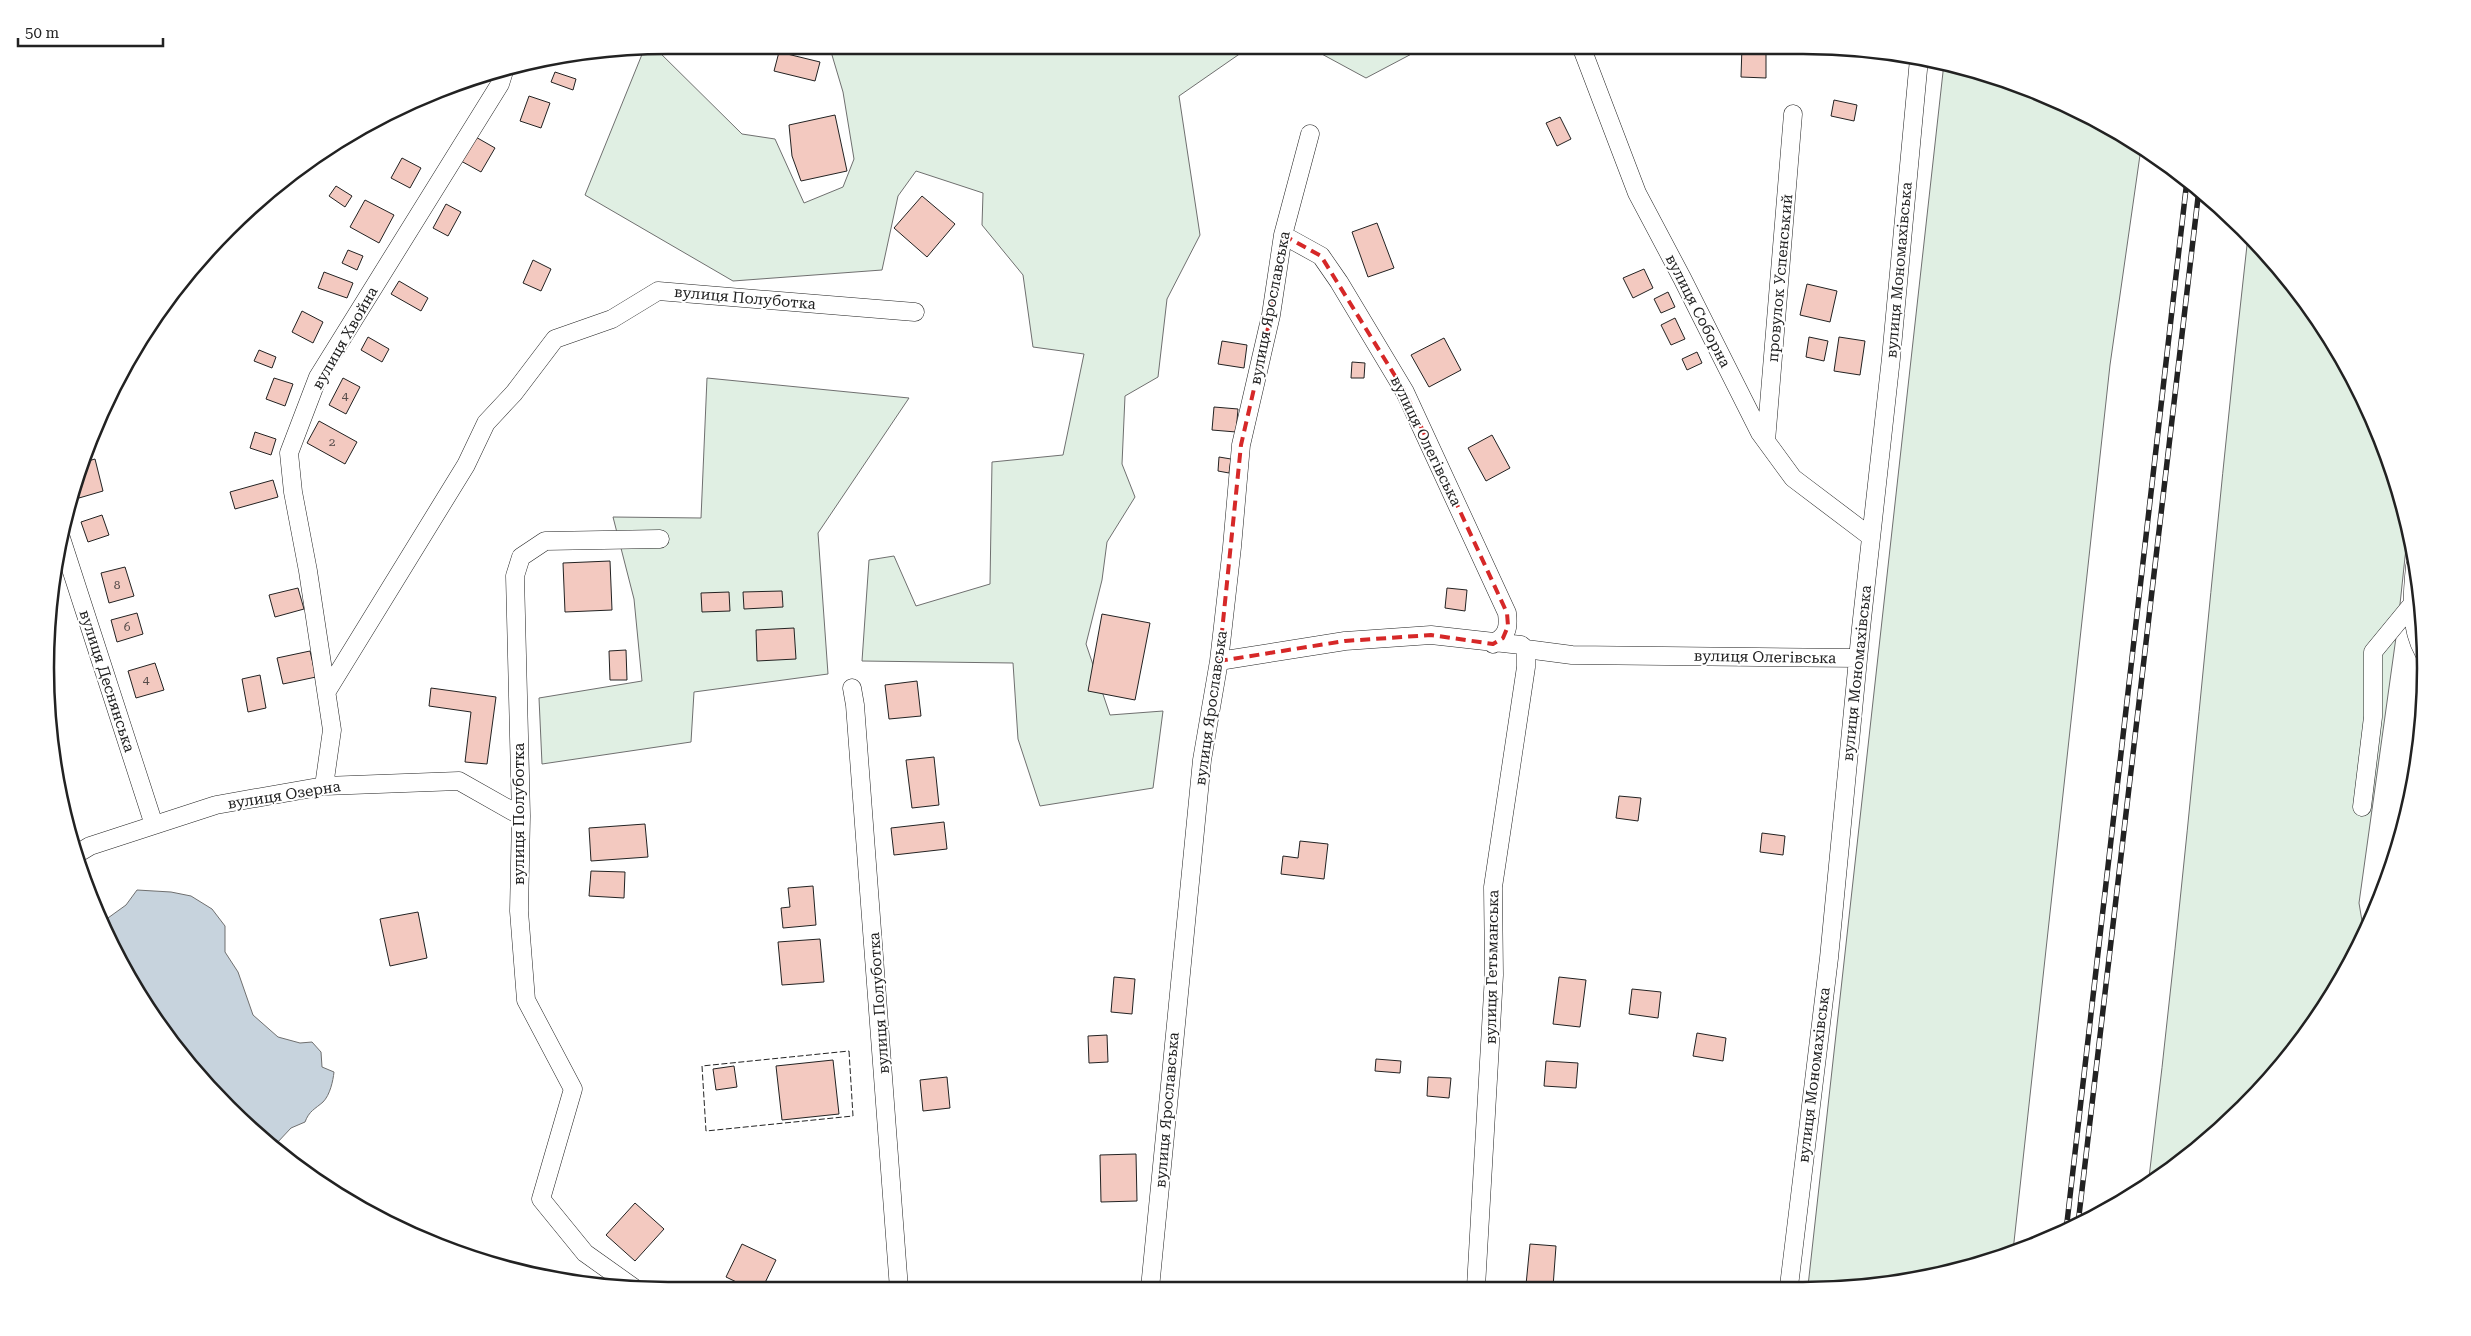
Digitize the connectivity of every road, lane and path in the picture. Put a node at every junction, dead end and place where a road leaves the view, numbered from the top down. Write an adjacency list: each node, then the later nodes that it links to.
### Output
1 (1584, 54): 8 (street, вулиця Соборна)
2 (1918, 65): 9 (street, вулиця Мономахівська)
3 (502, 77): 20 (street, вулиця Хвойна)
4 (1793, 114): 8 (street, провулок Успенський)
5 (1310, 134): 6 (street, вулиця Ярославська)
6 (1283, 234): 15 (street, вулиця Олегівська); 18 (street, вулиця Ярославська)
7 (915, 312): 20 (street, вулиця Полуботка)
8 (1766, 441): 9 (street, вулиця Соборна)
9 (1871, 537): 17 (street, вулиця Мономахівська)
10 (660, 539): 23 (street, вулиця Полуботка)
11 (65, 552): 24 (street, вулиця Деснянська)
12 (2412, 589): 13 (street)
13 (2410, 607): 14 (street); 22 (street)
14 (2416, 631)
15 (1493, 644): 16 (street, вулиця Олегівська); 18 (street, вулиця Олегівська)
16 (1526, 649): 17 (street, вулиця Олегівська); 29 (street, вулиця Гетьманська)
17 (1858, 658): 30 (street, вулиця Мономахівська)
18 (1219, 661): 28 (street, вулиця Ярославська)
19 (852, 688): 27 (street, вулиця Полуботка)
20 (327, 690): 21 (street, вулиця Хвойна)
21 (324, 786): 23 (street, вулиця Озерна); 24 (street, вулиця Озерна)
22 (2362, 807)
23 (521, 816): 26 (street, вулиця Полуботка)
24 (154, 825): 25 (street, вулиця Озерна)
25 (82, 851)
26 (624, 1281)
27 (898, 1282)
28 (1151, 1282)
29 (1476, 1282)
30 (1789, 1282)

